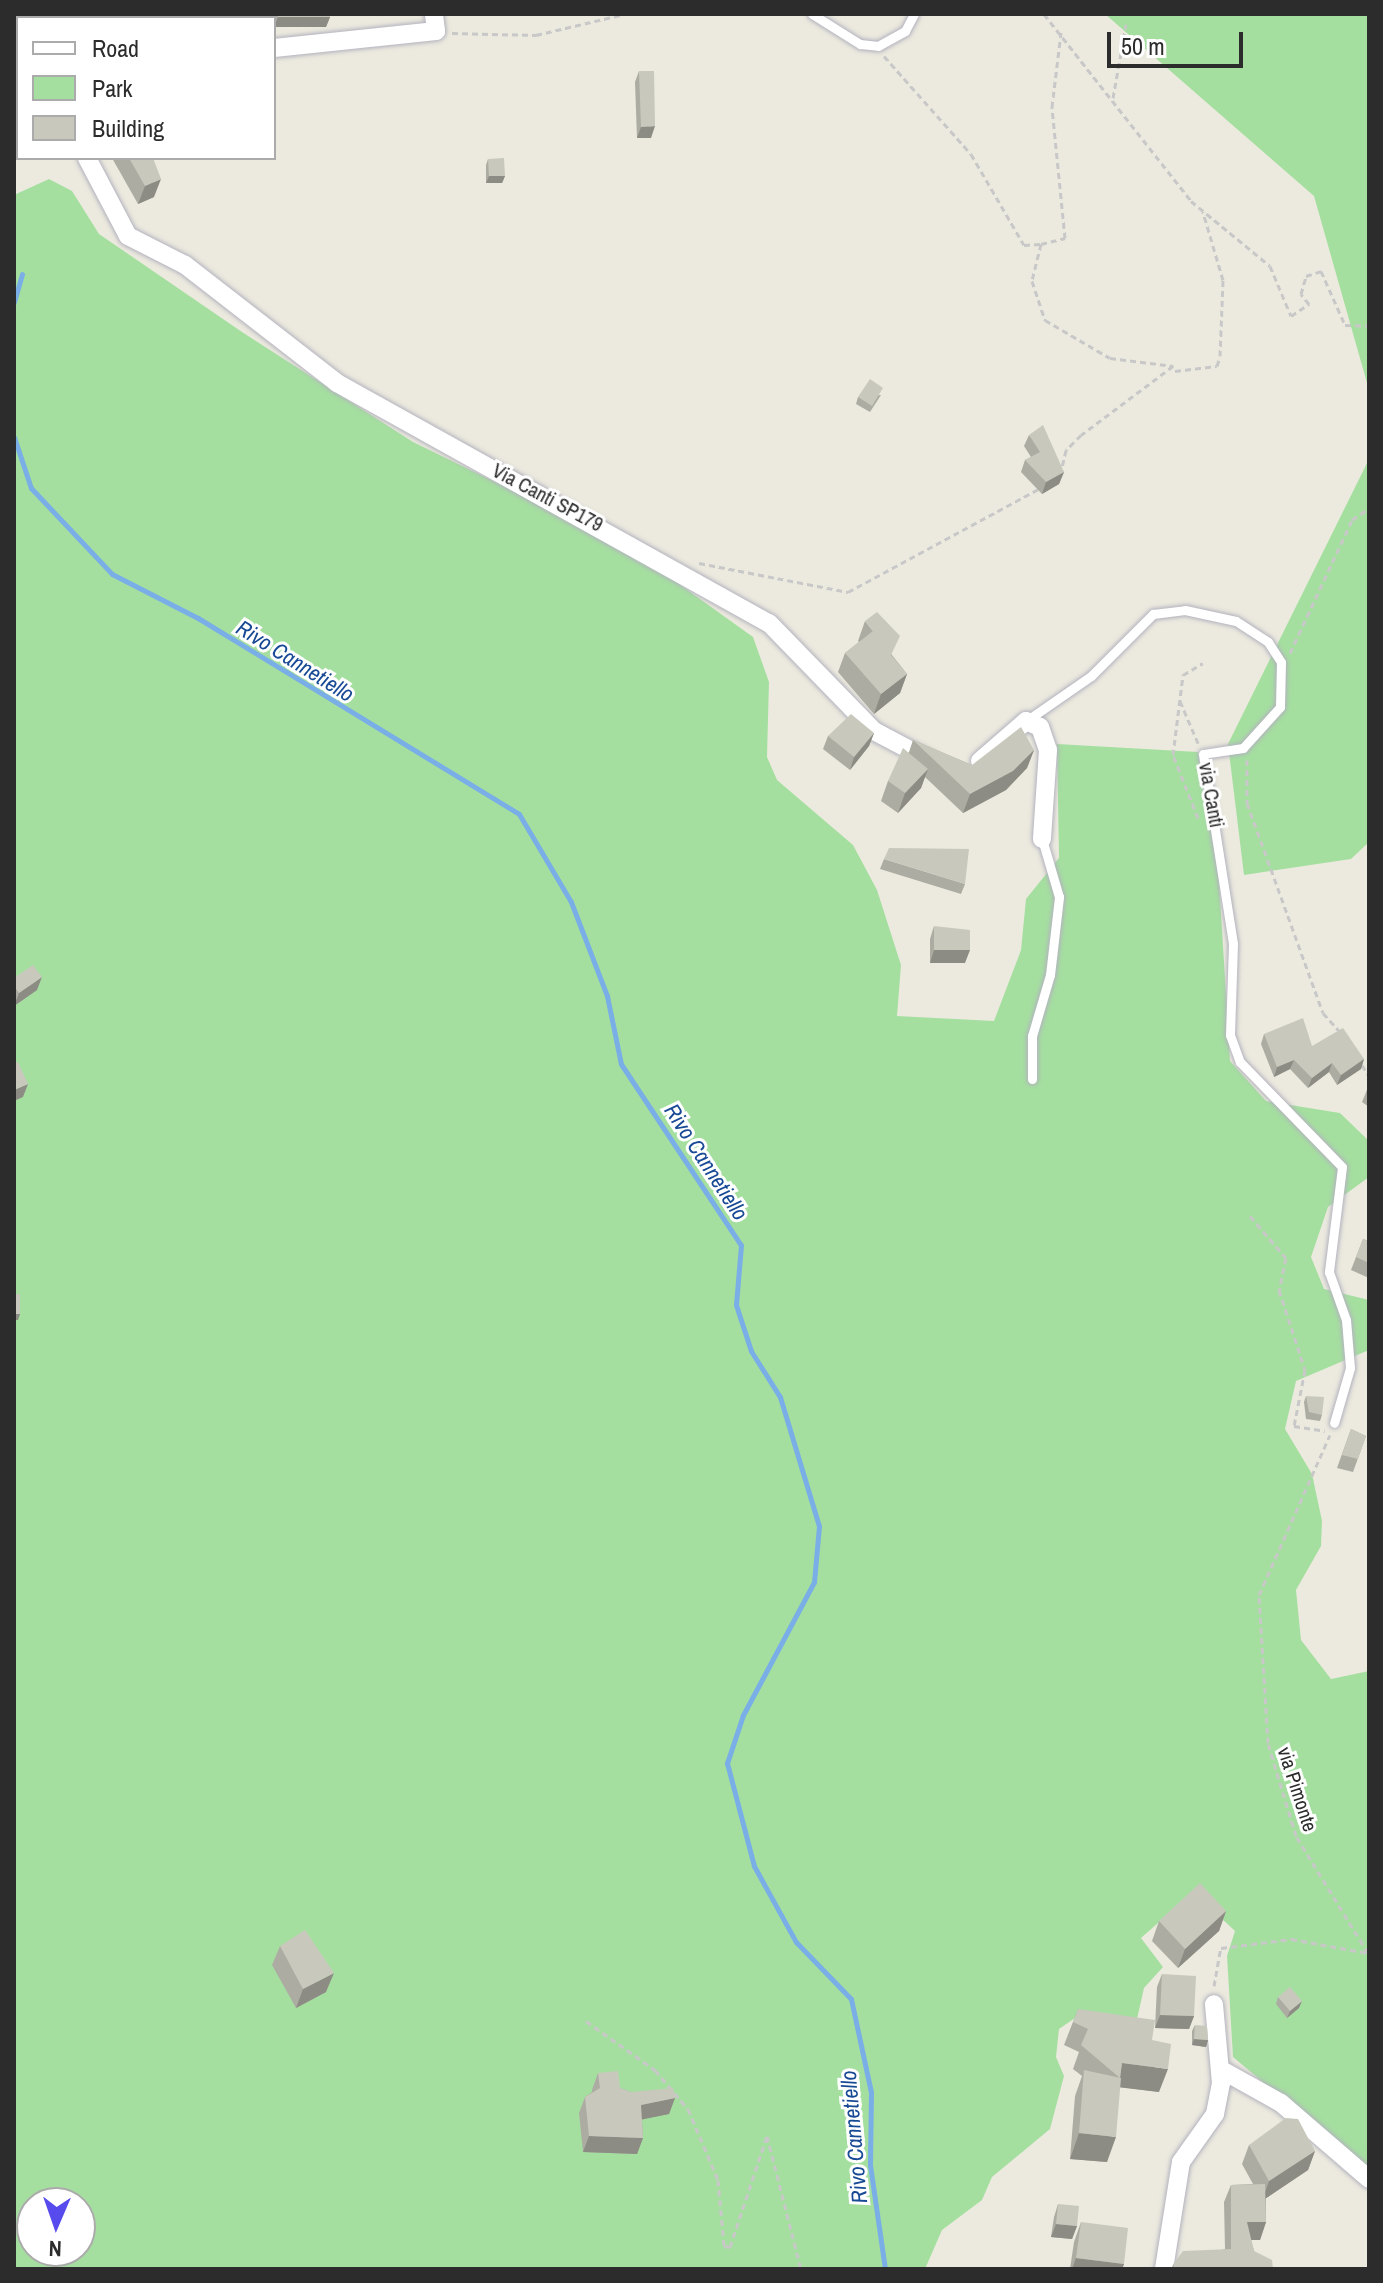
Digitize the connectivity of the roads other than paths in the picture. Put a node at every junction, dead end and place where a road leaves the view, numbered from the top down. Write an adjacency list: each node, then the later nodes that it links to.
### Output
1 (812, 14): 2 (lane)
2 (914, 14)
3 (435, 22): 4 (street)
4 (276, 48)
5 (88, 160): 6 (street, Via Canti SP179)
6 (1026, 721): 7 (street); 9 (lane, via Canti)
7 (1042, 839): 8 (lane)
8 (1032, 1079)
9 (1334, 1423)
10 (1214, 2004): 11 (street)
11 (1220, 2069): 12 (street); 13 (street)
12 (1369, 2179)
13 (1164, 2269)

